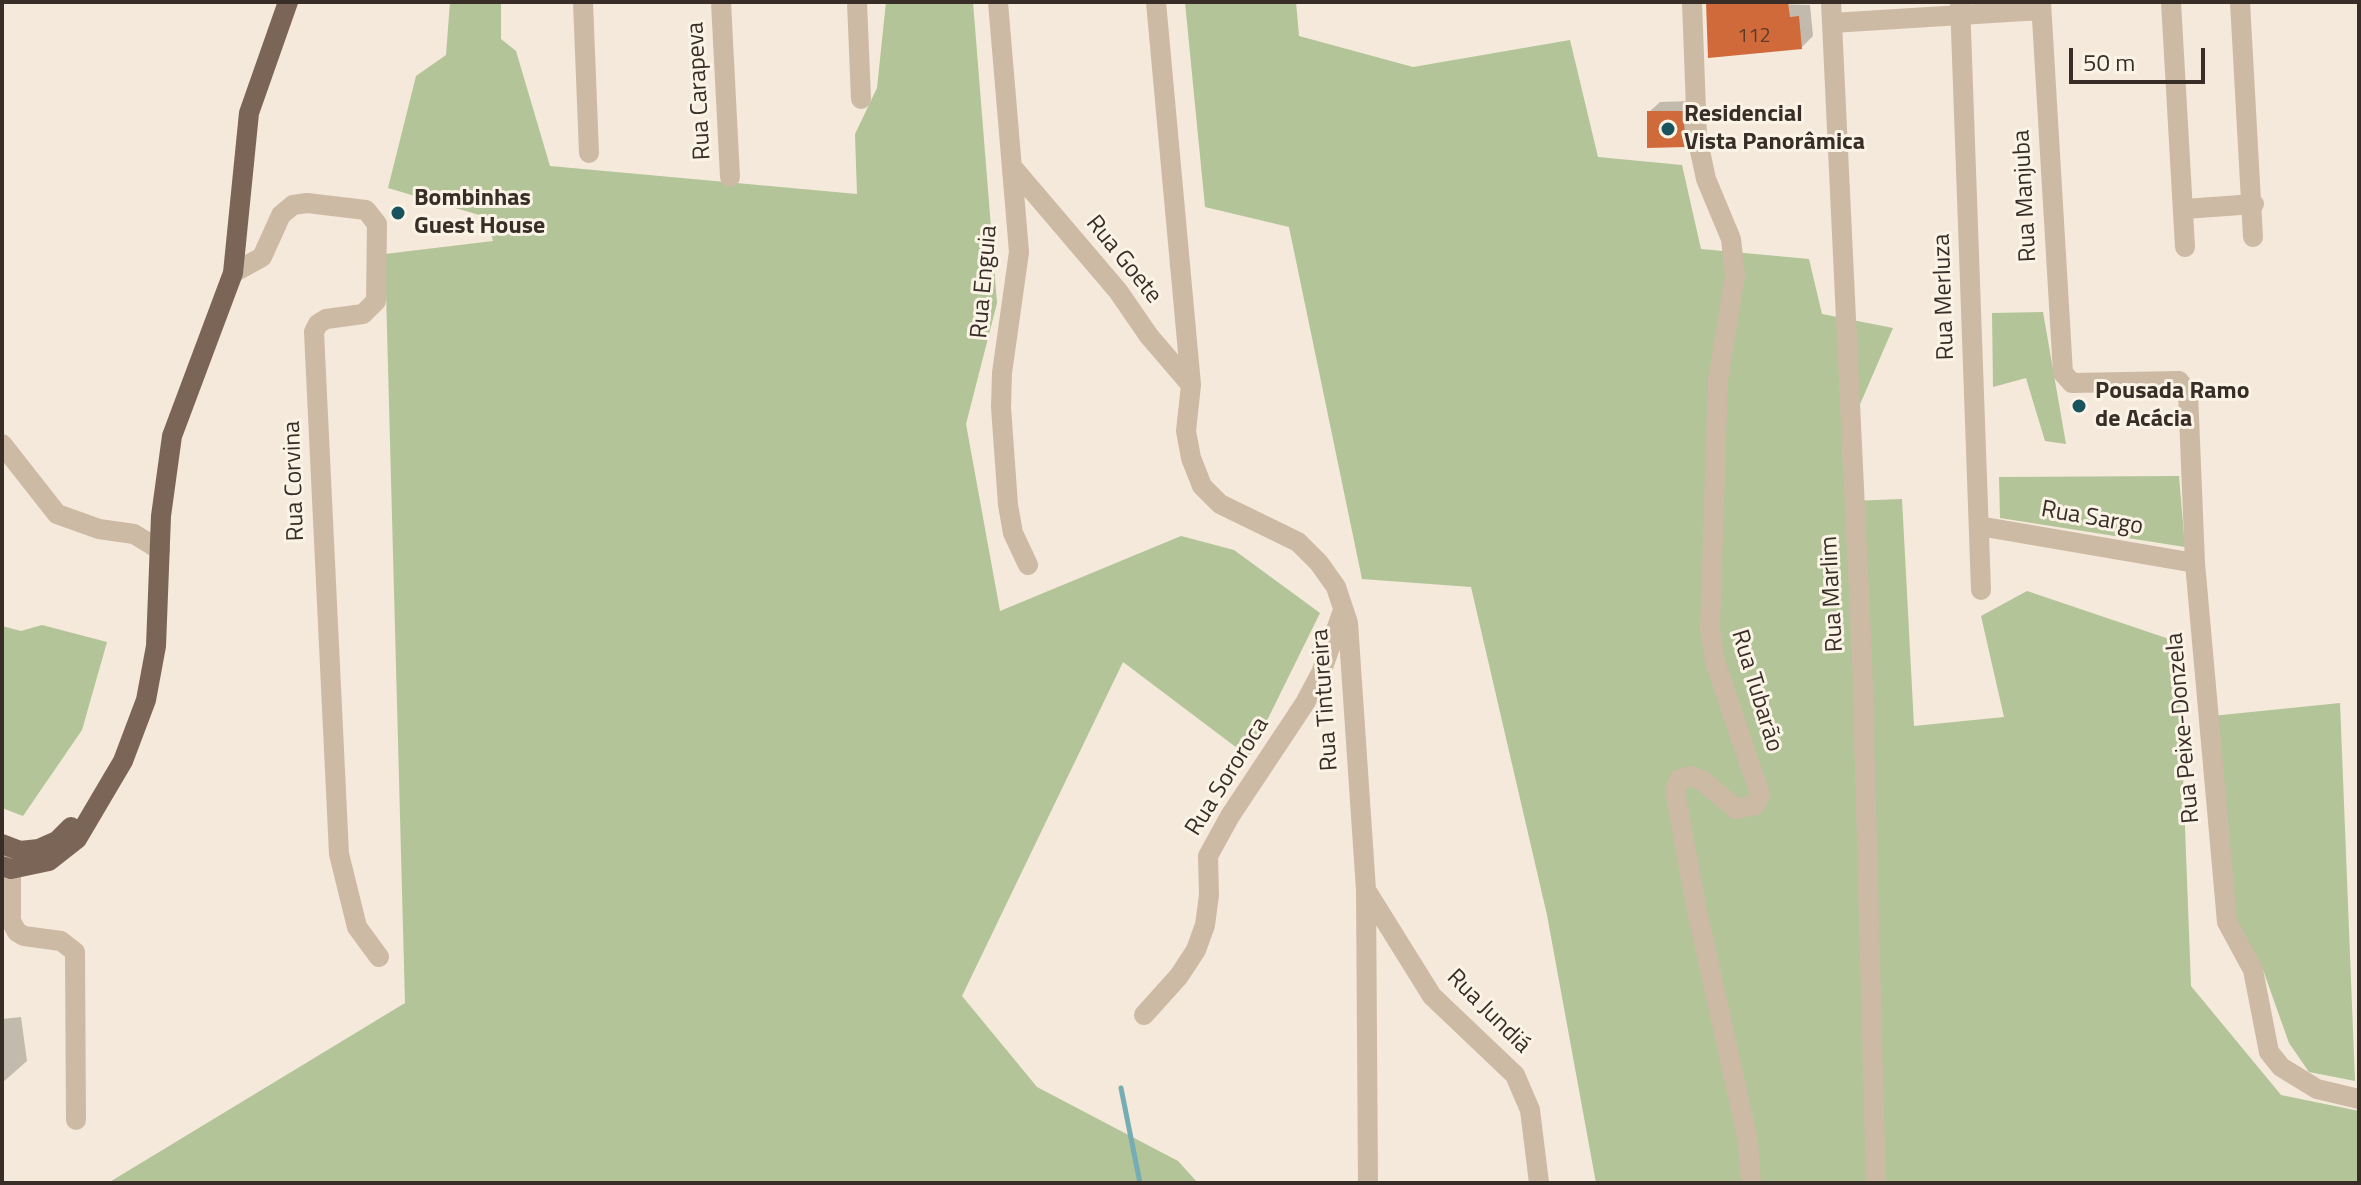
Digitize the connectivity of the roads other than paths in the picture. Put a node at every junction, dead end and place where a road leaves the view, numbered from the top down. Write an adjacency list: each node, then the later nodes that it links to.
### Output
1 (288, 2): 21 (main road)
2 (583, 2): 14 (street)
3 (721, 2): 16 (street, Rua Carapeva)
4 (857, 2): 13 (street)
5 (998, 2): 15 (street, Rua Enguia)
6 (1156, 2): 22 (street, Rua Tintureira)
7 (1692, 2): 39 (street, Rua Tubarão)
8 (2171, 2): 18 (street)
9 (2240, 2): 17 (street)
10 (2041, 6): 11 (street); 23 (street, Rua Manjuba)
11 (1960, 8): 12 (street); 25 (street, Rua Merluza)
12 (1832, 12): 40 (street, Rua Marlim)
13 (861, 99)
14 (589, 153)
15 (1014, 169): 22 (street, Rua Goete); 28 (street, Rua Enguia)
16 (730, 177)
17 (2254, 204): 18 (street); 19 (street)
18 (2185, 209): 20 (street)
19 (2253, 237)
20 (2185, 247)
21 (233, 273): 26 (main road); 33 (street, Rua Corvina)
22 (1191, 385): 30 (street, Rua Tintureira)
23 (2188, 392): 27 (street, Rua Peixe-Donzela)
24 (2, 444): 26 (street)
25 (1979, 526): 27 (street, Rua Sargo); 29 (street, Rua Merluza)
26 (160, 550): 31 (main road)
27 (2195, 563): 35 (street, Rua Peixe-Donzela)
28 (1028, 565)
29 (1981, 590)
30 (1344, 606): 32 (street, Rua Tintureira); 34 (street, Rua Sororoca)
31 (7, 860): 36 (street)
32 (1366, 890): 37 (street, Rua Tintureira); 38 (street, Rua Jundiá)
33 (379, 957)
34 (1144, 1015)
35 (2359, 1099)
36 (76, 1120)
37 (1368, 1183)
38 (1539, 1183)
39 (1751, 1183)
40 (1876, 1183)

